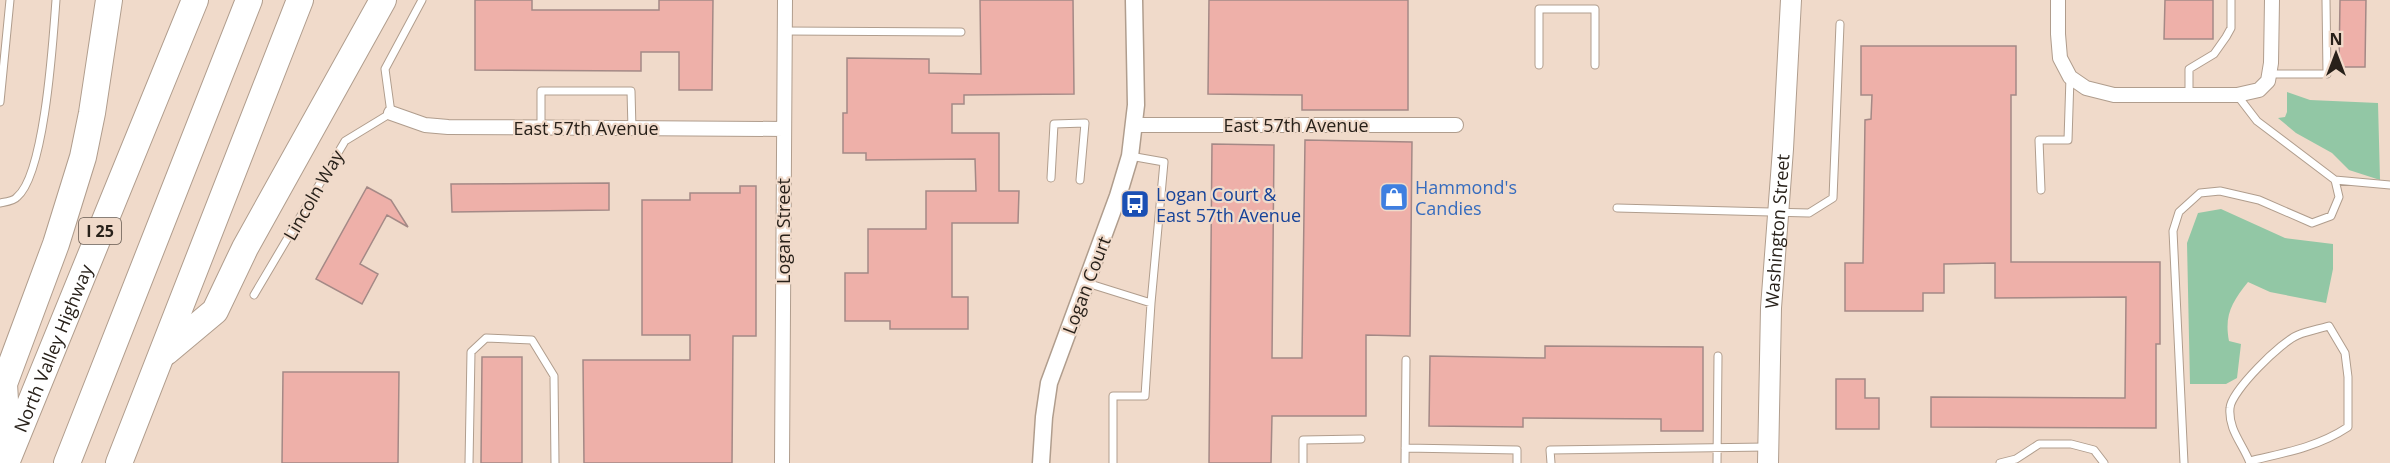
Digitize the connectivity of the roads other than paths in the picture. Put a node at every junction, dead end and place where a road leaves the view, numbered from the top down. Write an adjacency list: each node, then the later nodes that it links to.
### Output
1 (10, 0): 25 (lane)
2 (56, 0): 38 (lane)
3 (109, 0): 51 (highway)
4 (195, 0): 51 (highway, North Valley Highway / I 25)
5 (249, 0): 53 (highway)
6 (300, 0): 44 (highway)
7 (383, 0): 44 (highway)
8 (422, 0): 26 (lane)
9 (785, 0): 17 (street, Logan Street)
10 (1134, 0): 27 (street, Logan Court)
11 (1791, 0): 40 (main road, Washington Street)
12 (2058, 0): 21 (street)
13 (2231, 0): 23 (lane)
14 (2272, 0): 22 (street)
15 (2326, 0): 22 (lane)
16 (1840, 24): 40 (lane)
17 (785, 31): 18 (lane); 31 (street, Logan Street)
18 (961, 32)
19 (1539, 65): 20 (lane)
20 (1595, 65)
21 (2070, 77): 23 (street); 37 (lane)
22 (2267, 80): 24 (street)
23 (2189, 95): 24 (street)
24 (2237, 95): 35 (lane)
25 (0, 102)
26 (391, 113): 29 (street, East 57th Avenue); 42 (lane, Lincoln Way)
27 (1135, 125): 28 (street, East 57th Avenue); 32 (street, Logan Court)
28 (1456, 126)
29 (541, 128): 30 (street, East 57th Avenue); 30 (lane)
30 (632, 129): 31 (street, East 57th Avenue)
31 (784, 129): 57 (street, Logan Street)
32 (1130, 156): 41 (street, Logan Court); 43 (lane)
33 (1051, 178): 34 (lane)
34 (1080, 180)
35 (2335, 180): 36 (lane); 67 (lane)
36 (2390, 185)
37 (2041, 190)
38 (0, 203)
39 (1617, 208): 40 (lane)
40 (1777, 214): 50 (main road, Washington Street)
41 (1087, 283): 43 (lane); 58 (street, Logan Court)
42 (254, 295)
43 (1150, 303): 59 (lane)
44 (164, 354): 54 (highway)
45 (1718, 356): 49 (lane)
46 (1406, 360): 48 (lane)
47 (1361, 439): 60 (lane)
48 (1405, 448): 61 (lane); 62 (lane)
49 (1717, 448): 50 (lane); 63 (lane); 64 (lane)
50 (1768, 455)
51 (7, 460)
52 (2250, 462): 52 (lane)
53 (67, 463)
54 (120, 463)
55 (469, 463): 56 (lane)
56 (555, 463)
57 (782, 463)
58 (1041, 463)
59 (1113, 463)
60 (1303, 463)
61 (1405, 463)
62 (1517, 463)
63 (1551, 463)
64 (1717, 463)
65 (2000, 463): 66 (lane)
66 (2104, 463)
67 (2184, 463)

